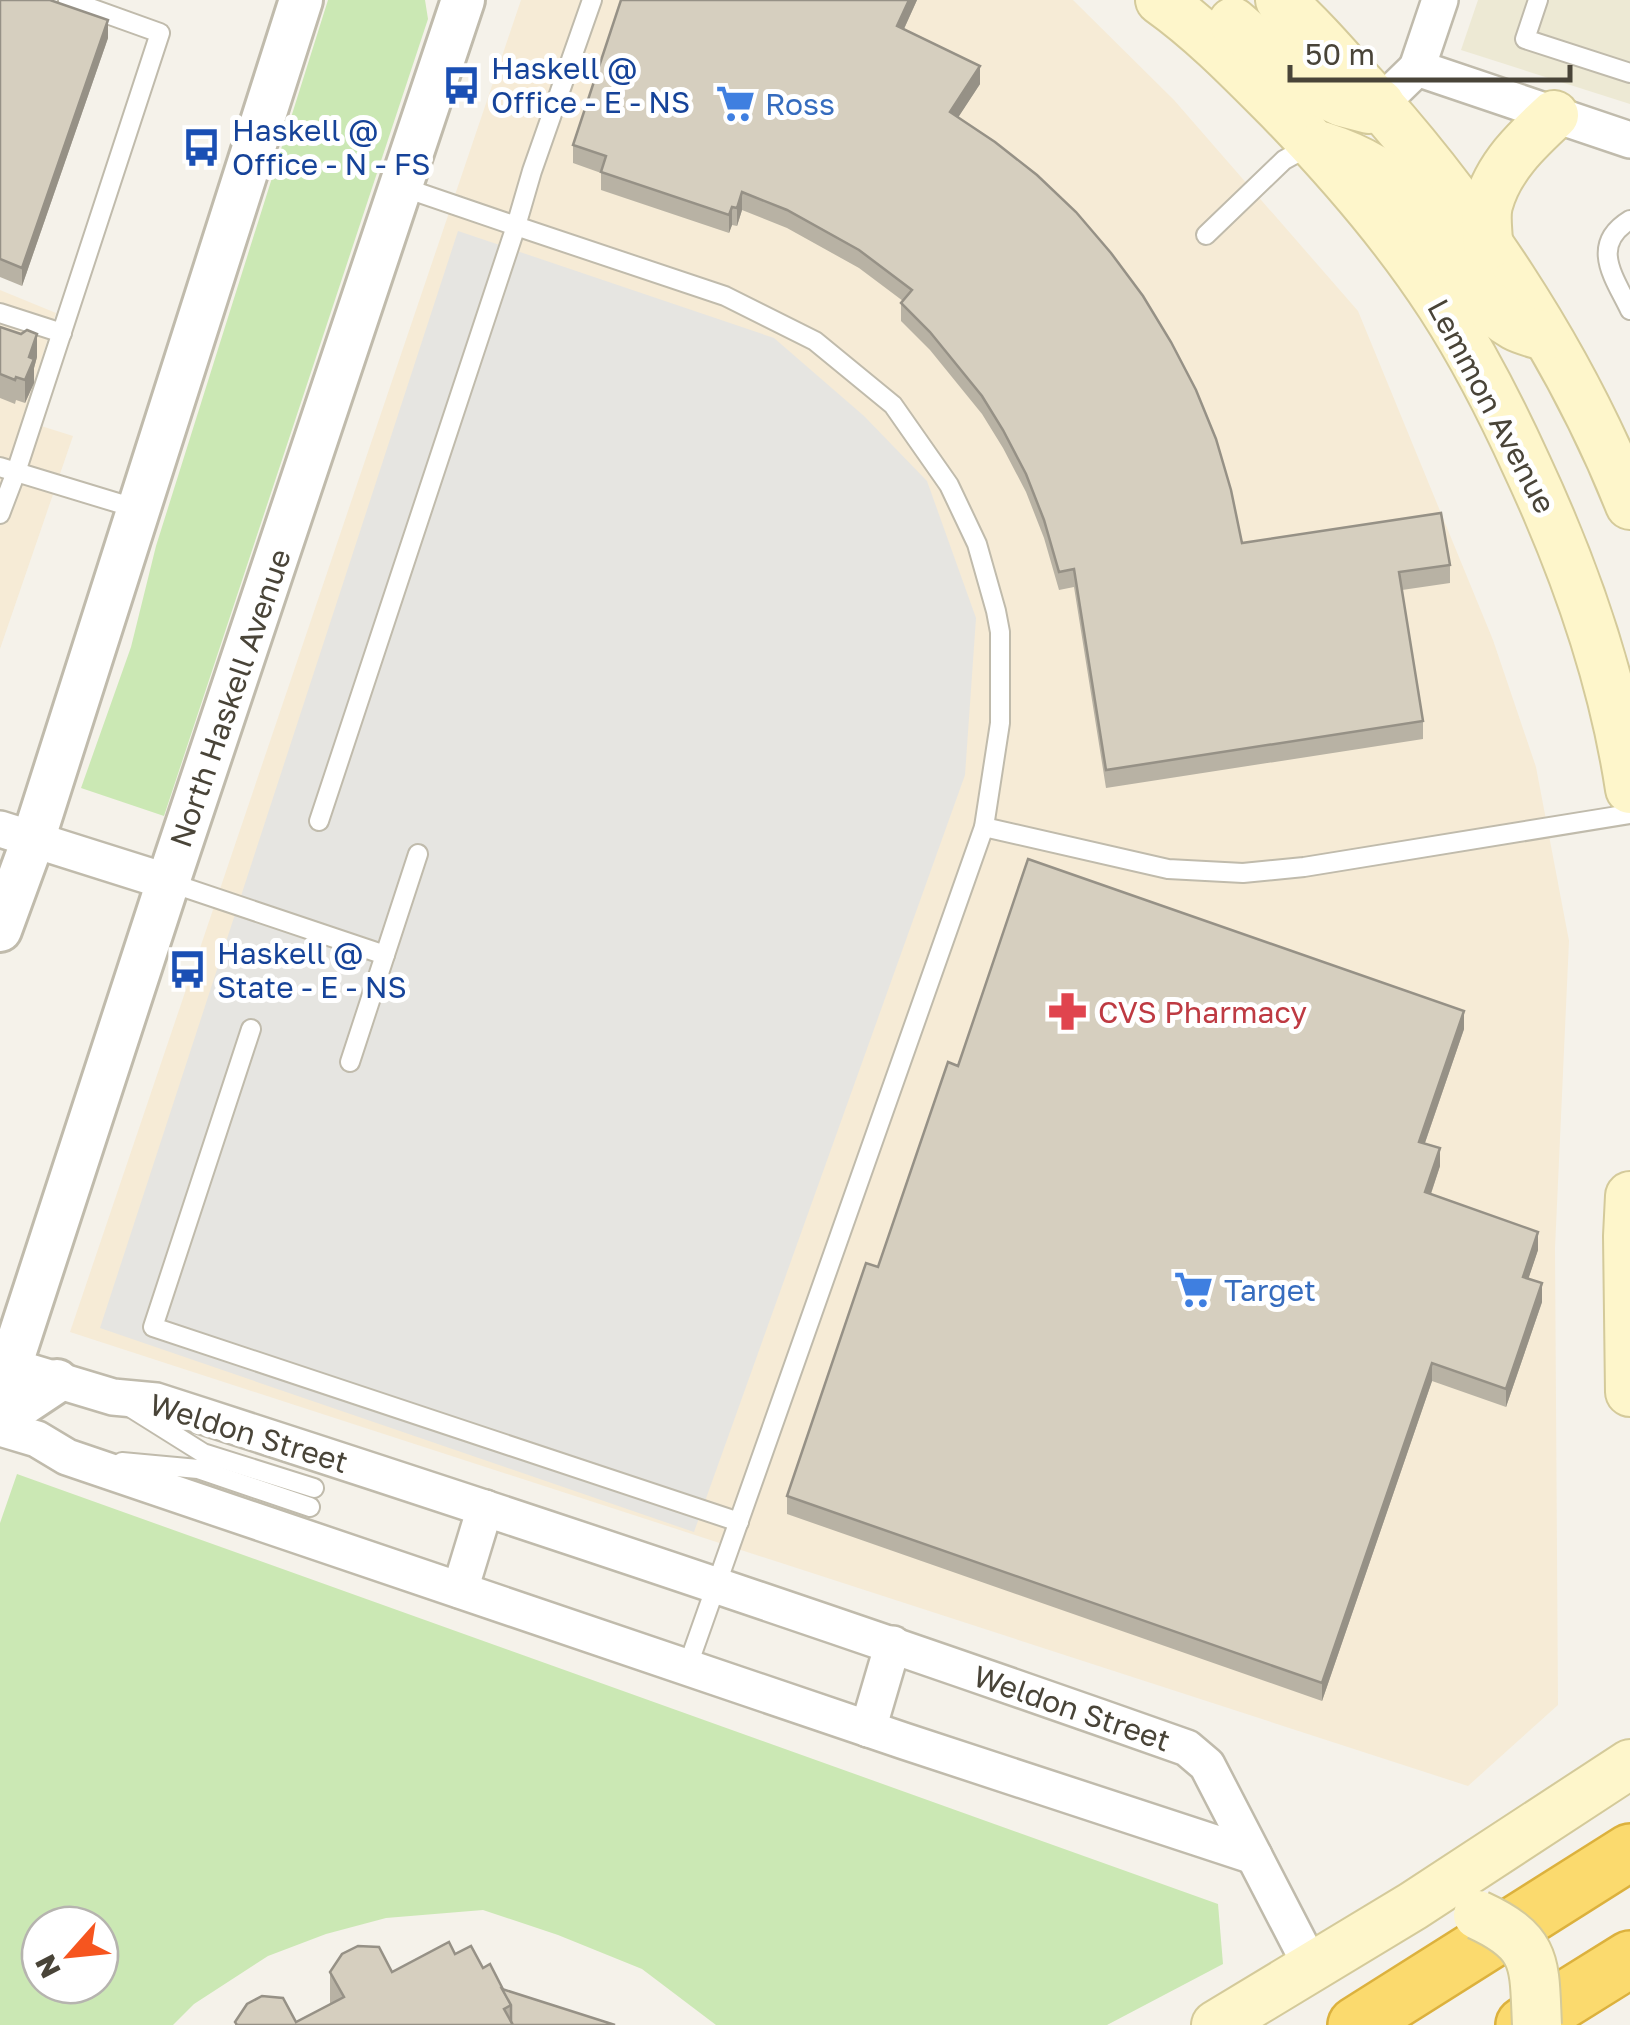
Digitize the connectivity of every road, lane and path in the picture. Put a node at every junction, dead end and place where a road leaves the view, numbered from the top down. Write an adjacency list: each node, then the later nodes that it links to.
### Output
1 (68, 0): 22 (lane)
2 (301, 0): 26 (street)
3 (592, 0): 17 (lane)
4 (1280, 0): 11 (main road)
5 (1440, 0): 9 (street)
6 (1538, 0): 10 (lane)
7 (1164, 3): 11 (main road); 14 (main road, Lemmon Avenue)
8 (451, 10): 15 (street, North Haskell Avenue)
9 (1416, 68): 11 (street); 12 (street)
10 (1630, 73)
11 (1380, 104): 19 (main road)
12 (1554, 115): 13 (street); 19 (main road)
13 (1630, 140)
14 (1314, 144): 18 (lane); 23 (main road); 28 (main road, Lemmon Avenue)
15 (402, 187): 17 (lane); 34 (street, North Haskell Avenue)
16 (1630, 220): 20 (lane)
17 (516, 226): 30 (lane); 31 (lane)
18 (1206, 235)
19 (1488, 245): 23 (main road)
20 (1630, 310)
21 (0, 313): 22 (lane)
22 (62, 332): 24 (lane)
23 (1548, 337): 25 (main road)
24 (8, 469): 26 (lane); 27 (lane)
25 (1630, 505)
26 (138, 509): 32 (street)
27 (0, 514)
28 (1630, 789)
29 (1630, 814): 31 (lane)
30 (318, 820)
31 (984, 827): 48 (lane)
32 (16, 834): 34 (street); 35 (street)
33 (418, 854): 36 (lane)
34 (168, 882): 36 (lane); 40 (street, North Haskell Avenue)
35 (0, 930)
36 (385, 955): 38 (lane)
37 (251, 1028): 48 (lane)
38 (350, 1062)
39 (1630, 1196): 42 (main road)
40 (5, 1382): 41 (street, Weldon Street)
41 (57, 1382): 43 (street, Weldon Street); 44 (street)
42 (1630, 1392)
43 (113, 1397): 46 (lane); 47 (street, Weldon Street)
44 (0, 1420)
45 (0, 1428): 46 (street)
46 (67, 1457): 50 (street)
47 (486, 1508): 49 (street, Weldon Street); 50 (street)
48 (738, 1522): 49 (lane)
49 (716, 1585): 51 (street, Weldon Street); 52 (lane)
50 (460, 1590): 52 (street)
51 (893, 1644): 53 (street); 56 (street, Weldon Street)
52 (687, 1668): 53 (street)
53 (868, 1729): 56 (street)
54 (1630, 1764): 57 (main road)
55 (1630, 1852): 61 (highway)
56 (1254, 1856): 59 (street, Weldon Street)
57 (1413, 1906): 59 (main road); 63 (main road, bridge)
58 (1630, 1959): 62 (highway)
59 (1310, 1966): 60 (main road)
60 (1216, 2025)
61 (1356, 2025)
62 (1524, 2025)
63 (1537, 2025)

